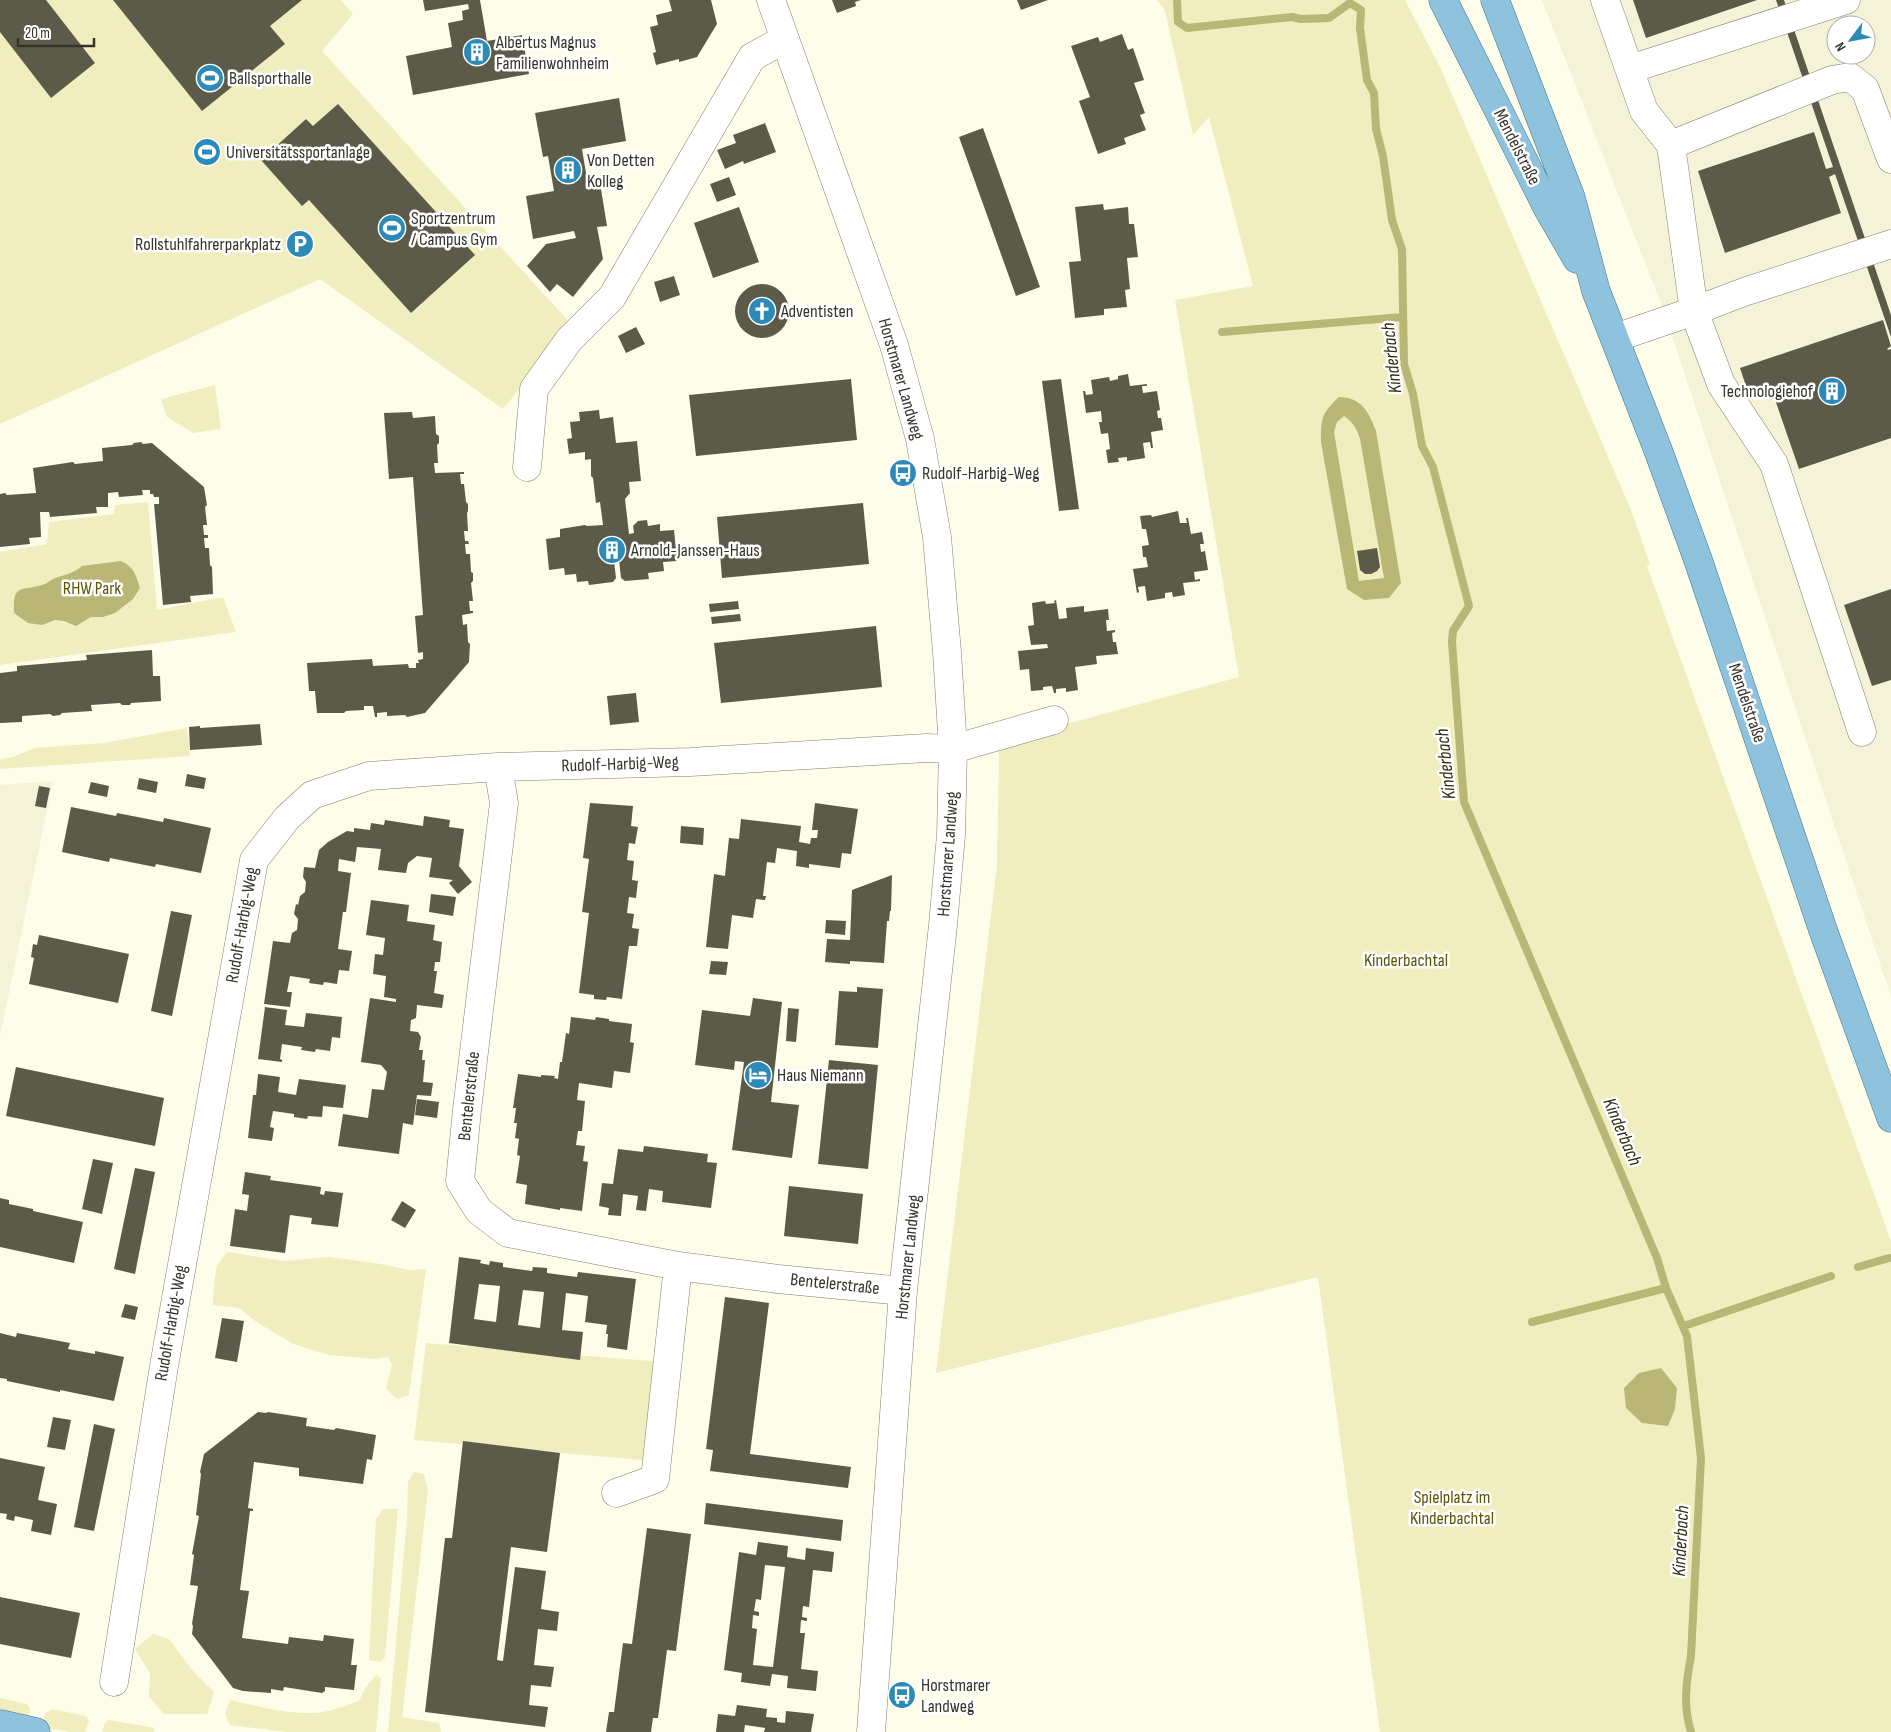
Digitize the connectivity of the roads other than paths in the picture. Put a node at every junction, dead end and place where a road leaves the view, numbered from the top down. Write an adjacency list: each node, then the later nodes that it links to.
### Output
1 (771, 0): 6 (street, Horstmarer Landweg)
2 (1443, 0): 11 (main road, Mendelstraße)
3 (1494, 0): 11 (main road, Mendelstraße)
4 (1605, 0): 7 (street)
5 (1846, 0): 7 (street)
6 (785, 39): 14 (street); 17 (street, Horstmarer Landweg)
7 (1630, 69): 8 (street)
8 (1670, 146): 9 (street); 12 (street)
9 (1891, 159)
10 (1891, 244): 12 (street)
11 (1596, 291): 13 (main road, Mendelstraße)
12 (1694, 311): 13 (street); 16 (street)
13 (1615, 338): 19 (main road, Mendelstraße)
14 (527, 466)
15 (1054, 720): 17 (street, Rudolf-Harbig-Weg)
16 (1862, 732)
17 (953, 749): 18 (street, Rudolf-Harbig-Weg); 21 (street, Horstmarer Landweg)
18 (498, 767): 20 (street, Bentelerstraße); 23 (street, Rudolf-Harbig-Weg)
19 (1891, 1118)
20 (678, 1266): 21 (street, Bentelerstraße); 22 (street)
21 (903, 1291): 26 (street, Horstmarer Landweg)
22 (616, 1493)
23 (114, 1682)
24 (0, 1724): 25 (main road)
25 (36, 1732)
26 (871, 1732)

